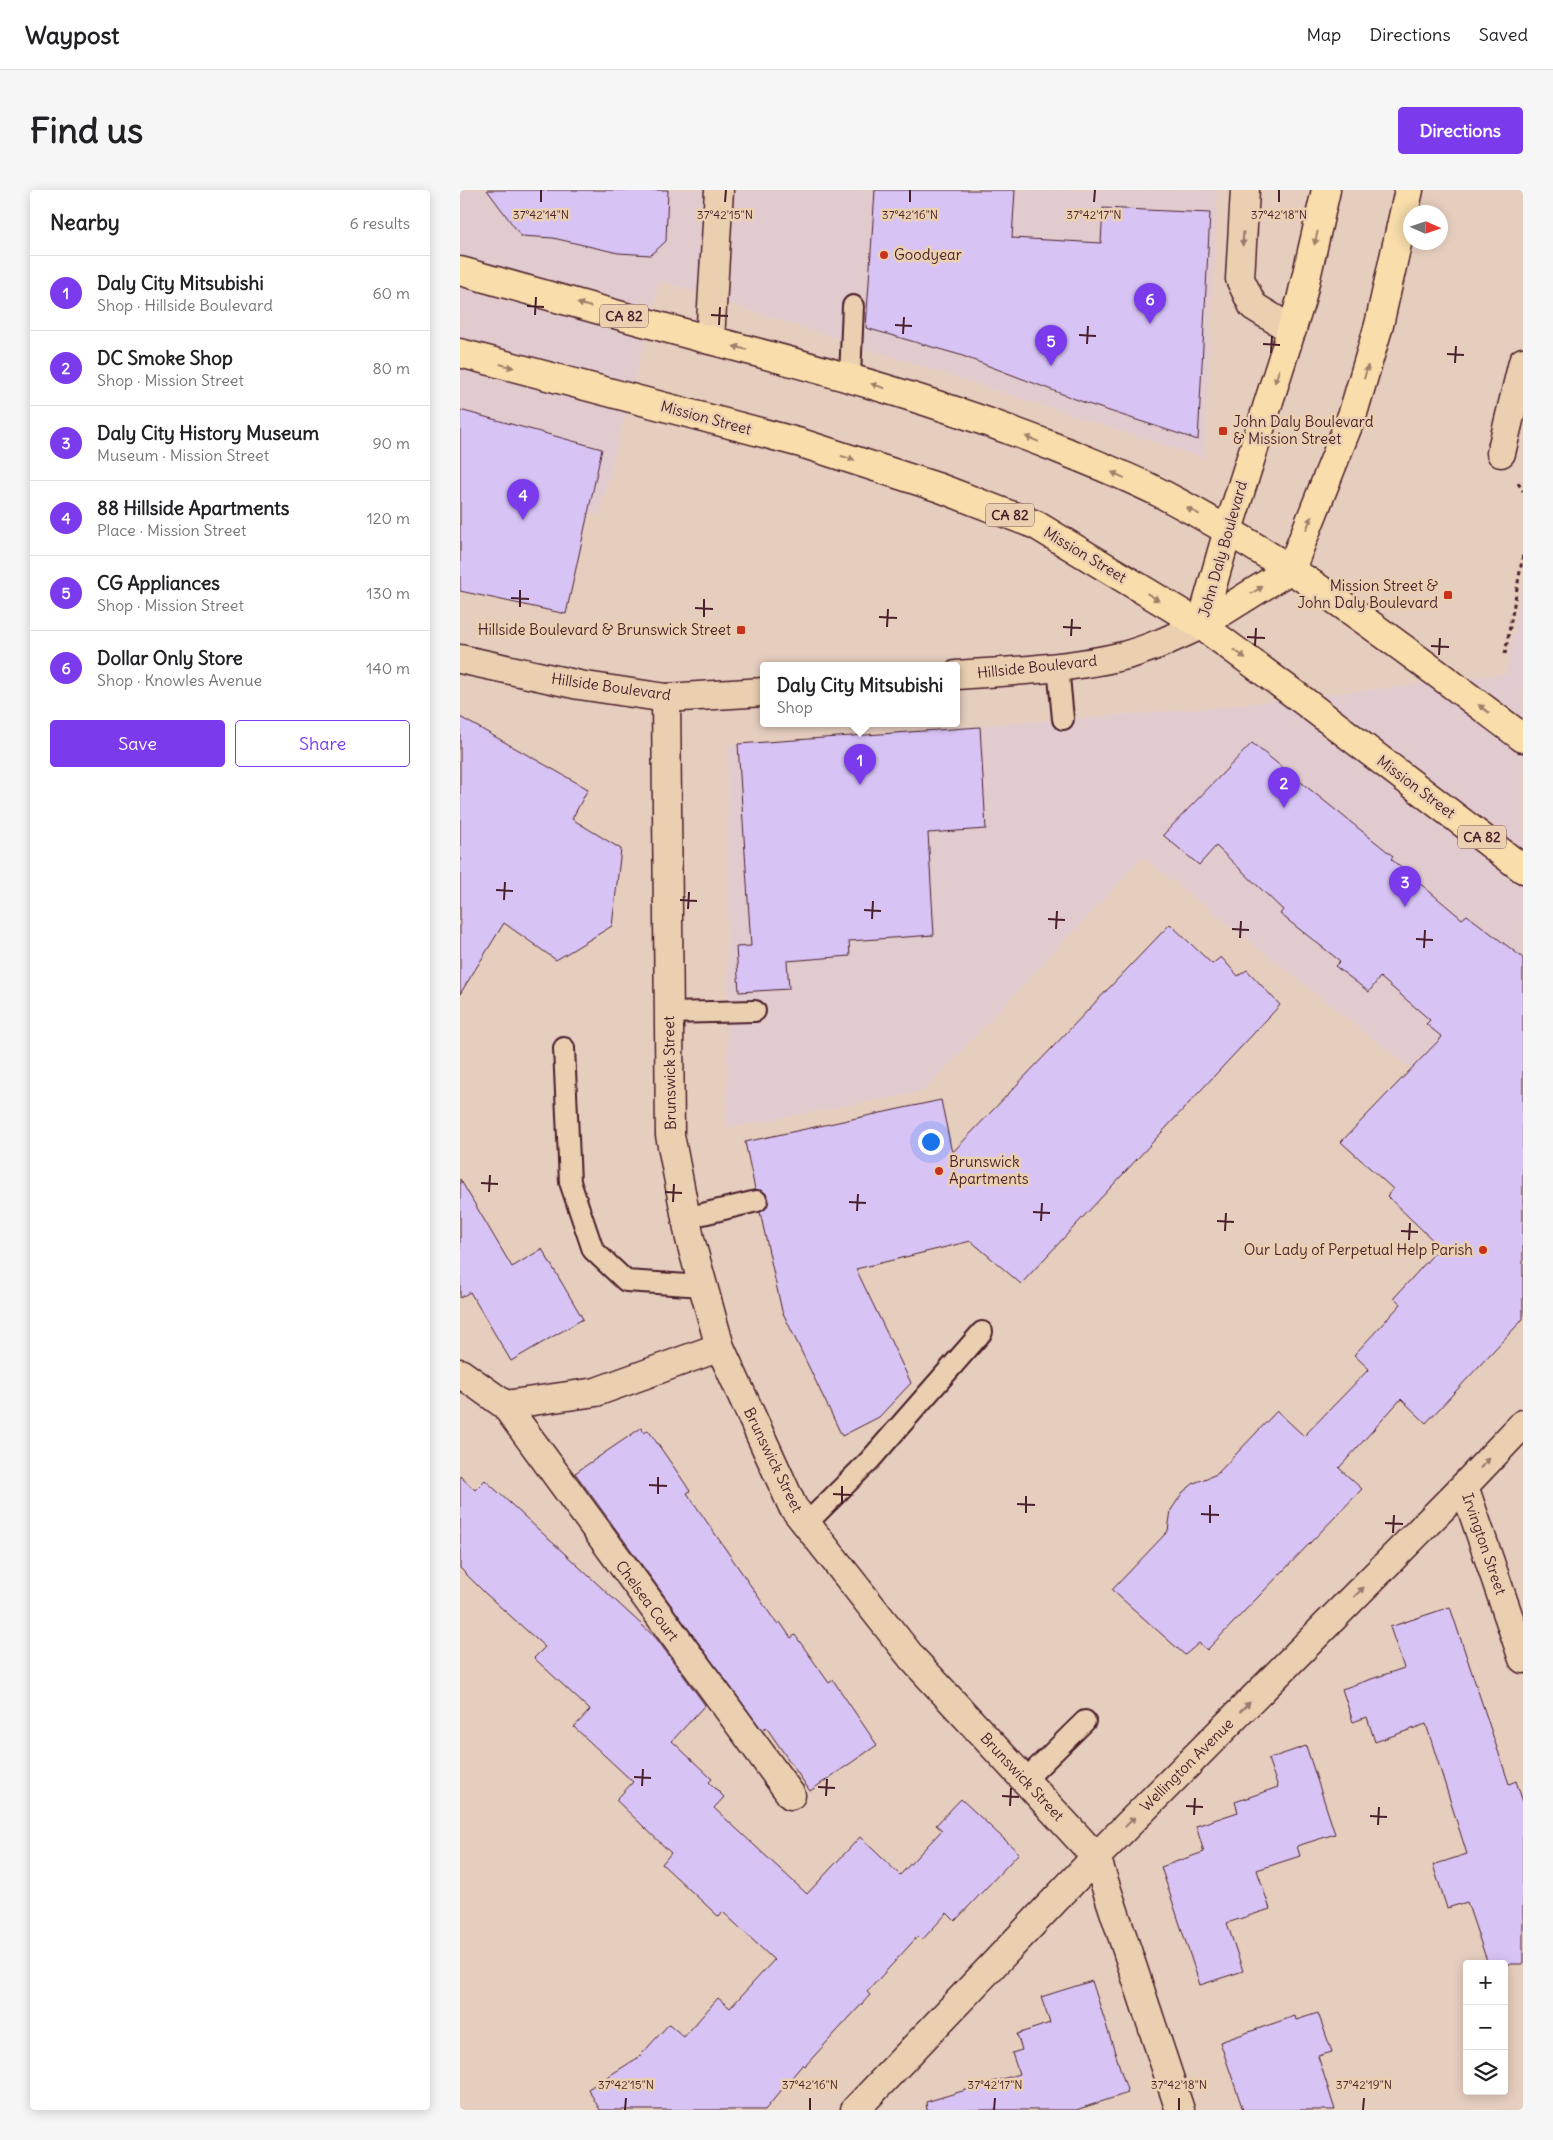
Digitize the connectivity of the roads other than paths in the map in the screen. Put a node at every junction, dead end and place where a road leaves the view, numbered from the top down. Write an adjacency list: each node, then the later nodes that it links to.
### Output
1 (719, 190): 8 (street)
2 (1245, 190): 7 (street, one-way to 7)
3 (1326, 190): 7 (main road, John Daly Boulevard, one-way to 7)
4 (1409, 190): 14 (main road, one-way to 4)
5 (460, 271): 8 (main road, CA 82, one-way to 5)
6 (853, 306): 11 (lane)
7 (1292, 330): 13 (main road, John Daly Boulevard, one-way to 13)
8 (710, 340): 11 (main road, CA 82, one-way to 8)
9 (460, 353): 15 (main road, Mission Street / CA 82, one-way to 15)
10 (1523, 362): 12 (street)
11 (850, 377): 13 (main road, CA 82, one-way to 11)
12 (1501, 453)
13 (1228, 530): 14 (main road, CA 82); 15 (main road, John Daly Boulevard)
14 (1291, 569): 15 (main road, John Daly Boulevard, one-way to 14); 22 (main road, CA 82, one-way to 14)
15 (1201, 625): 17 (street, Hillside Boulevard); 23 (main road, Mission Street / CA 82, one-way to 23)
16 (460, 659): 20 (street, Hillside Boulevard)
17 (1058, 666): 18 (street, Hillside Boulevard); 21 (lane)
18 (960, 675)
19 (760, 692): 20 (street, Hillside Boulevard)
20 (666, 698): 25 (street, Brunswick Street)
21 (1063, 719)
22 (1523, 738)
23 (1523, 869)
24 (755, 1012): 25 (lane)
25 (669, 1013): 28 (street, Brunswick Street)
26 (564, 1048): 29 (lane)
27 (758, 1200): 28 (lane)
28 (686, 1218): 29 (street, Brunswick Street)
29 (703, 1286): 31 (street, Brunswick Street)
30 (982, 1332): 36 (lane)
31 (720, 1347): 33 (street); 36 (street, Brunswick Street)
32 (460, 1373): 33 (street, Chelsea Court)
33 (505, 1405): 40 (street, Chelsea Court)
34 (1523, 1424): 35 (street, Wellington Avenue, one-way to 34)
35 (1464, 1486): 37 (street, Irvington Street); 41 (street, Wellington Avenue, one-way to 35)
36 (806, 1524): 39 (street, Brunswick Street)
37 (1523, 1659)
38 (1085, 1721): 39 (lane)
39 (1025, 1780): 41 (street, Brunswick Street)
40 (791, 1795)
41 (1096, 1857): 42 (street, Wellington Avenue); 43 (street, Brunswick Street)
42 (855, 2110)
43 (1180, 2110)

